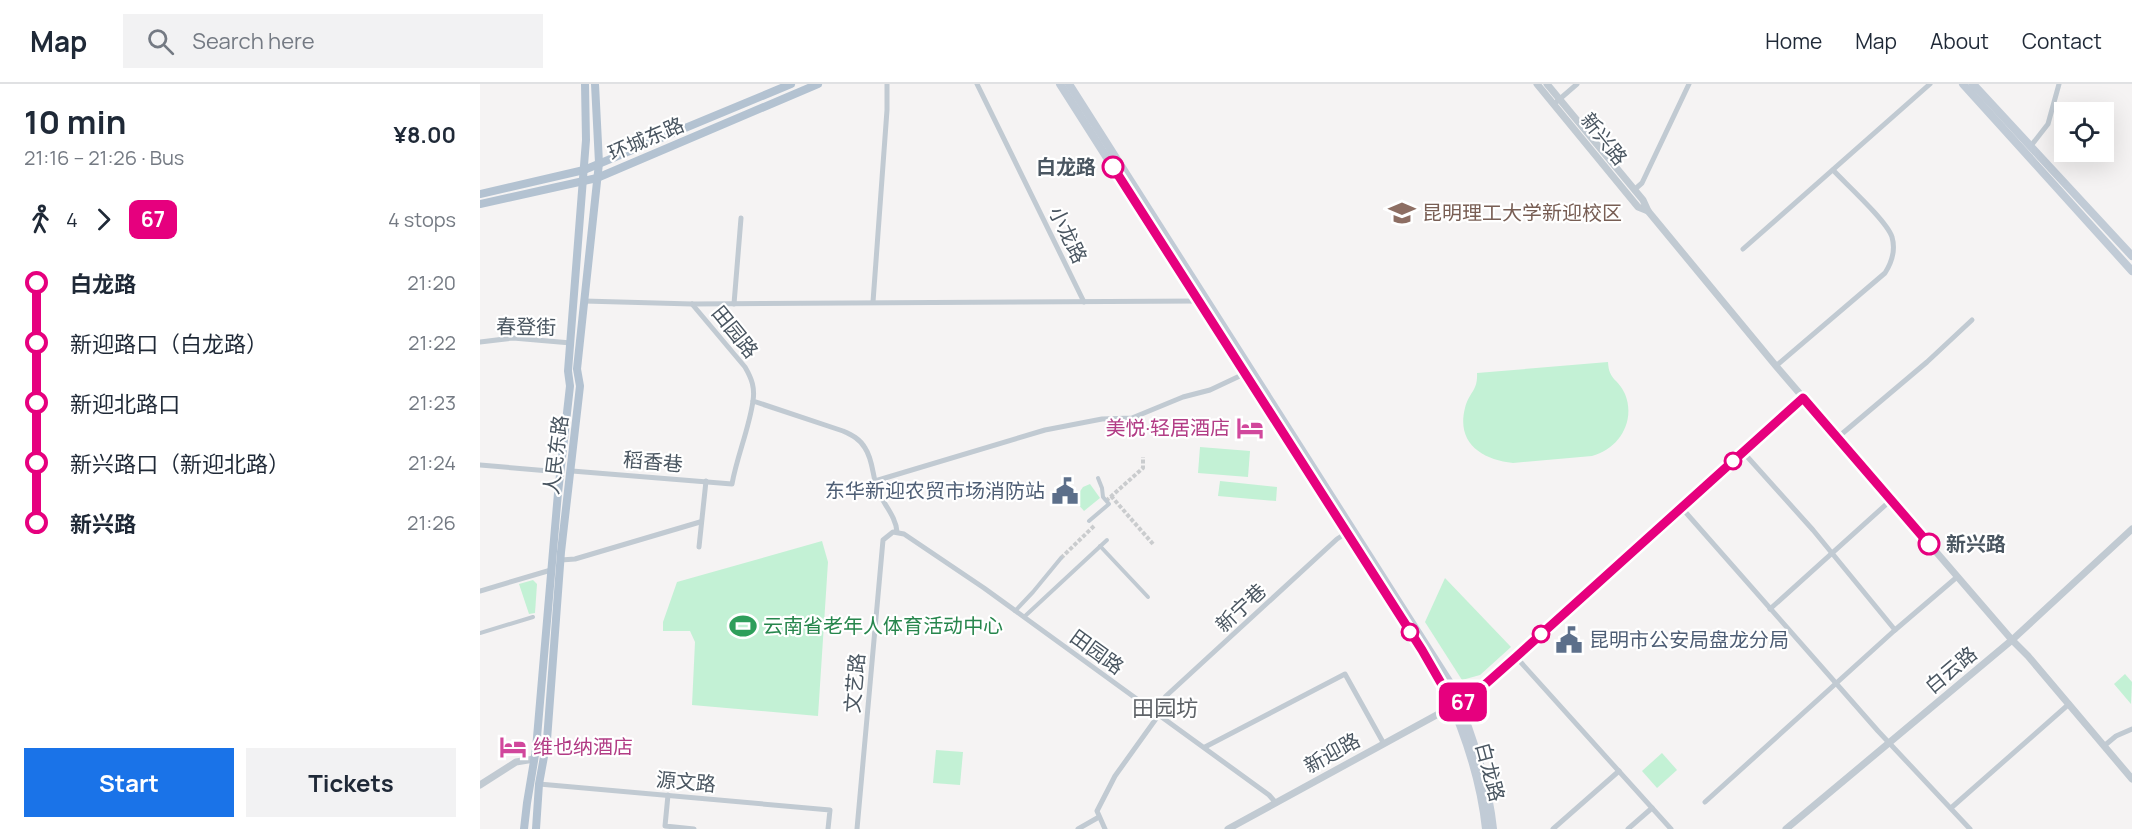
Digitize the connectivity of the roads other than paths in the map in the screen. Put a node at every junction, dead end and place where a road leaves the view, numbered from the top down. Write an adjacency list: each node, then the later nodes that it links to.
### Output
1 (585, 84): 20 (main road, 人民东路)
2 (595, 84): 19 (main road, 人民东路)
3 (791, 84): 19 (main road, 环城东路)
4 (818, 84): 22 (main road, 环城东路)
5 (887, 84): 34 (street)
6 (977, 84): 35 (street, 小龙路)
7 (1060, 84): 33 (main road, 白龙路)
8 (1069, 84): 33 (main road, 白龙路)
9 (1537, 84): 17 (street, 新兴路)
10 (1547, 84): 17 (street, 新兴路)
11 (1577, 84): 17 (street)
12 (1689, 84): 24 (street)
13 (1930, 84): 21 (street)
14 (1963, 84): 31 (main road)
15 (1973, 84): 18 (main road)
16 (2059, 84): 18 (street)
17 (1557, 102): 24 (street, 新兴路); 27 (street, 新兴路)
18 (2030, 147): 30 (main road)
19 (599, 163): 20 (main road, 环城东路); 22 (main road, 人民东路)
20 (584, 170): 23 (main road, 人民东路); 25 (main road, 环城东路)
21 (1833, 170): 29 (street); 41 (street)
22 (597, 178): 23 (main road, 环城东路); 32 (main road, 人民东路)
23 (584, 182): 26 (main road, 环城东路); 40 (main road, 人民东路)
24 (1634, 190): 27 (street, 新兴路)
25 (480, 194)
26 (480, 204)
27 (1648, 212): 41 (street, 新兴路)
28 (741, 218): 37 (street)
29 (1743, 249)
30 (2132, 256)
31 (2132, 271)
32 (584, 301): 36 (street); 48 (main road, 人民东路)
33 (1202, 301): 35 (street); 42 (main road, 白龙路); 58 (main road, 白龙路)
34 (873, 302): 35 (street); 37 (street)
35 (1084, 302)
36 (693, 304): 37 (street); 44 (street, 田园路)
37 (734, 304)
38 (1972, 320): 45 (street)
39 (480, 342): 40 (street, 春登街)
40 (571, 343): 49 (main road, 人民东路)
41 (1776, 366): 43 (street, 新兴路)
42 (1244, 374): 51 (street); 58 (main road, 白龙路)
43 (1803, 398): 45 (street, 新兴路); 46 (street)
44 (753, 401): 51 (street); 52 (street, 稻香巷)
45 (1837, 438): 53 (street, 新兴路)
46 (1743, 452): 54 (street); 63 (street)
47 (480, 465): 49 (street)
48 (572, 471): 52 (street, 稻香巷); 65 (main road, 人民东路)
49 (561, 472): 66 (main road, 人民东路)
50 (1098, 478): 55 (street)
51 (875, 481): 59 (street)
52 (706, 482): 56 (street)
53 (1891, 500): 63 (street); 67 (street, 新兴路)
54 (1682, 507): 70 (street); 77 (street)
55 (1089, 521)
56 (700, 522): 62 (street); 65 (street)
57 (2132, 529): 76 (street, 白云路)
58 (1349, 531): 80 (main road, 白龙路); 81 (street, 新宁巷)
59 (897, 532): 71 (street, 田园路); 102 (street, 文艺路)
60 (1107, 540): 61 (street)
61 (1100, 546): 69 (street); 73 (street)
62 (699, 547)
63 (1831, 553): 70 (street); 74 (street)
64 (1061, 558): 71 (street)
65 (561, 560): 90 (main road, 人民东路)
66 (551, 570): 68 (street); 87 (main road, 人民东路)
67 (1957, 577): 74 (street); 76 (street, 新兴路)
68 (480, 591)
69 (1148, 597)
70 (1770, 609): 78 (street)
71 (1016, 611): 73 (street, 田园路)
72 (533, 617): 75 (street)
73 (1024, 617): 81 (street, 田园路)
74 (1895, 630): 78 (street)
75 (480, 633)
76 (2012, 640): 79 (street, 新兴路); 83 (street, 白云路)
77 (1516, 657): 80 (street); 88 (street)
78 (1837, 683): 83 (street); 93 (street)
79 (2069, 704): 85 (street, 新兴路); 96 (street)
80 (1456, 705): 84 (street, 新迎路); 106 (main road, 白龙路); 107 (main road, 白龙路)
81 (1156, 714): 86 (street, 田园路); 97 (street, 新宁巷)
82 (2132, 729): 85 (street)
83 (1891, 743): 96 (street); 111 (street, 白云路)
84 (1384, 744): 86 (street); 94 (street, 新迎路)
85 (2104, 746): 89 (street, 新兴路)
86 (1205, 747): 94 (street, 田园路)
87 (534, 759): 91 (street); 98 (main road, 人民东路)
88 (1619, 771): 95 (street); 108 (street)
89 (2132, 779)
90 (539, 784): 92 (street, 源文路); 99 (main road, 人民东路)
91 (480, 785)
92 (668, 795): 100 (street); 101 (street, 源文路)
93 (1705, 802)
94 (1276, 803): 105 (street, 新迎路)
95 (1652, 808): 109 (street); 110 (street)
96 (1951, 808): 112 (street)
97 (1100, 818): 103 (street); 104 (street)
98 (524, 829)
99 (536, 829)
100 (694, 829)
101 (828, 829)
102 (857, 829)
103 (1078, 829)
104 (1105, 829)
105 (1228, 829)
106 (1486, 829)
107 (1493, 829)
108 (1553, 829)
109 (1628, 829)
110 (1671, 829)
111 (1786, 829)
112 (1970, 829)

